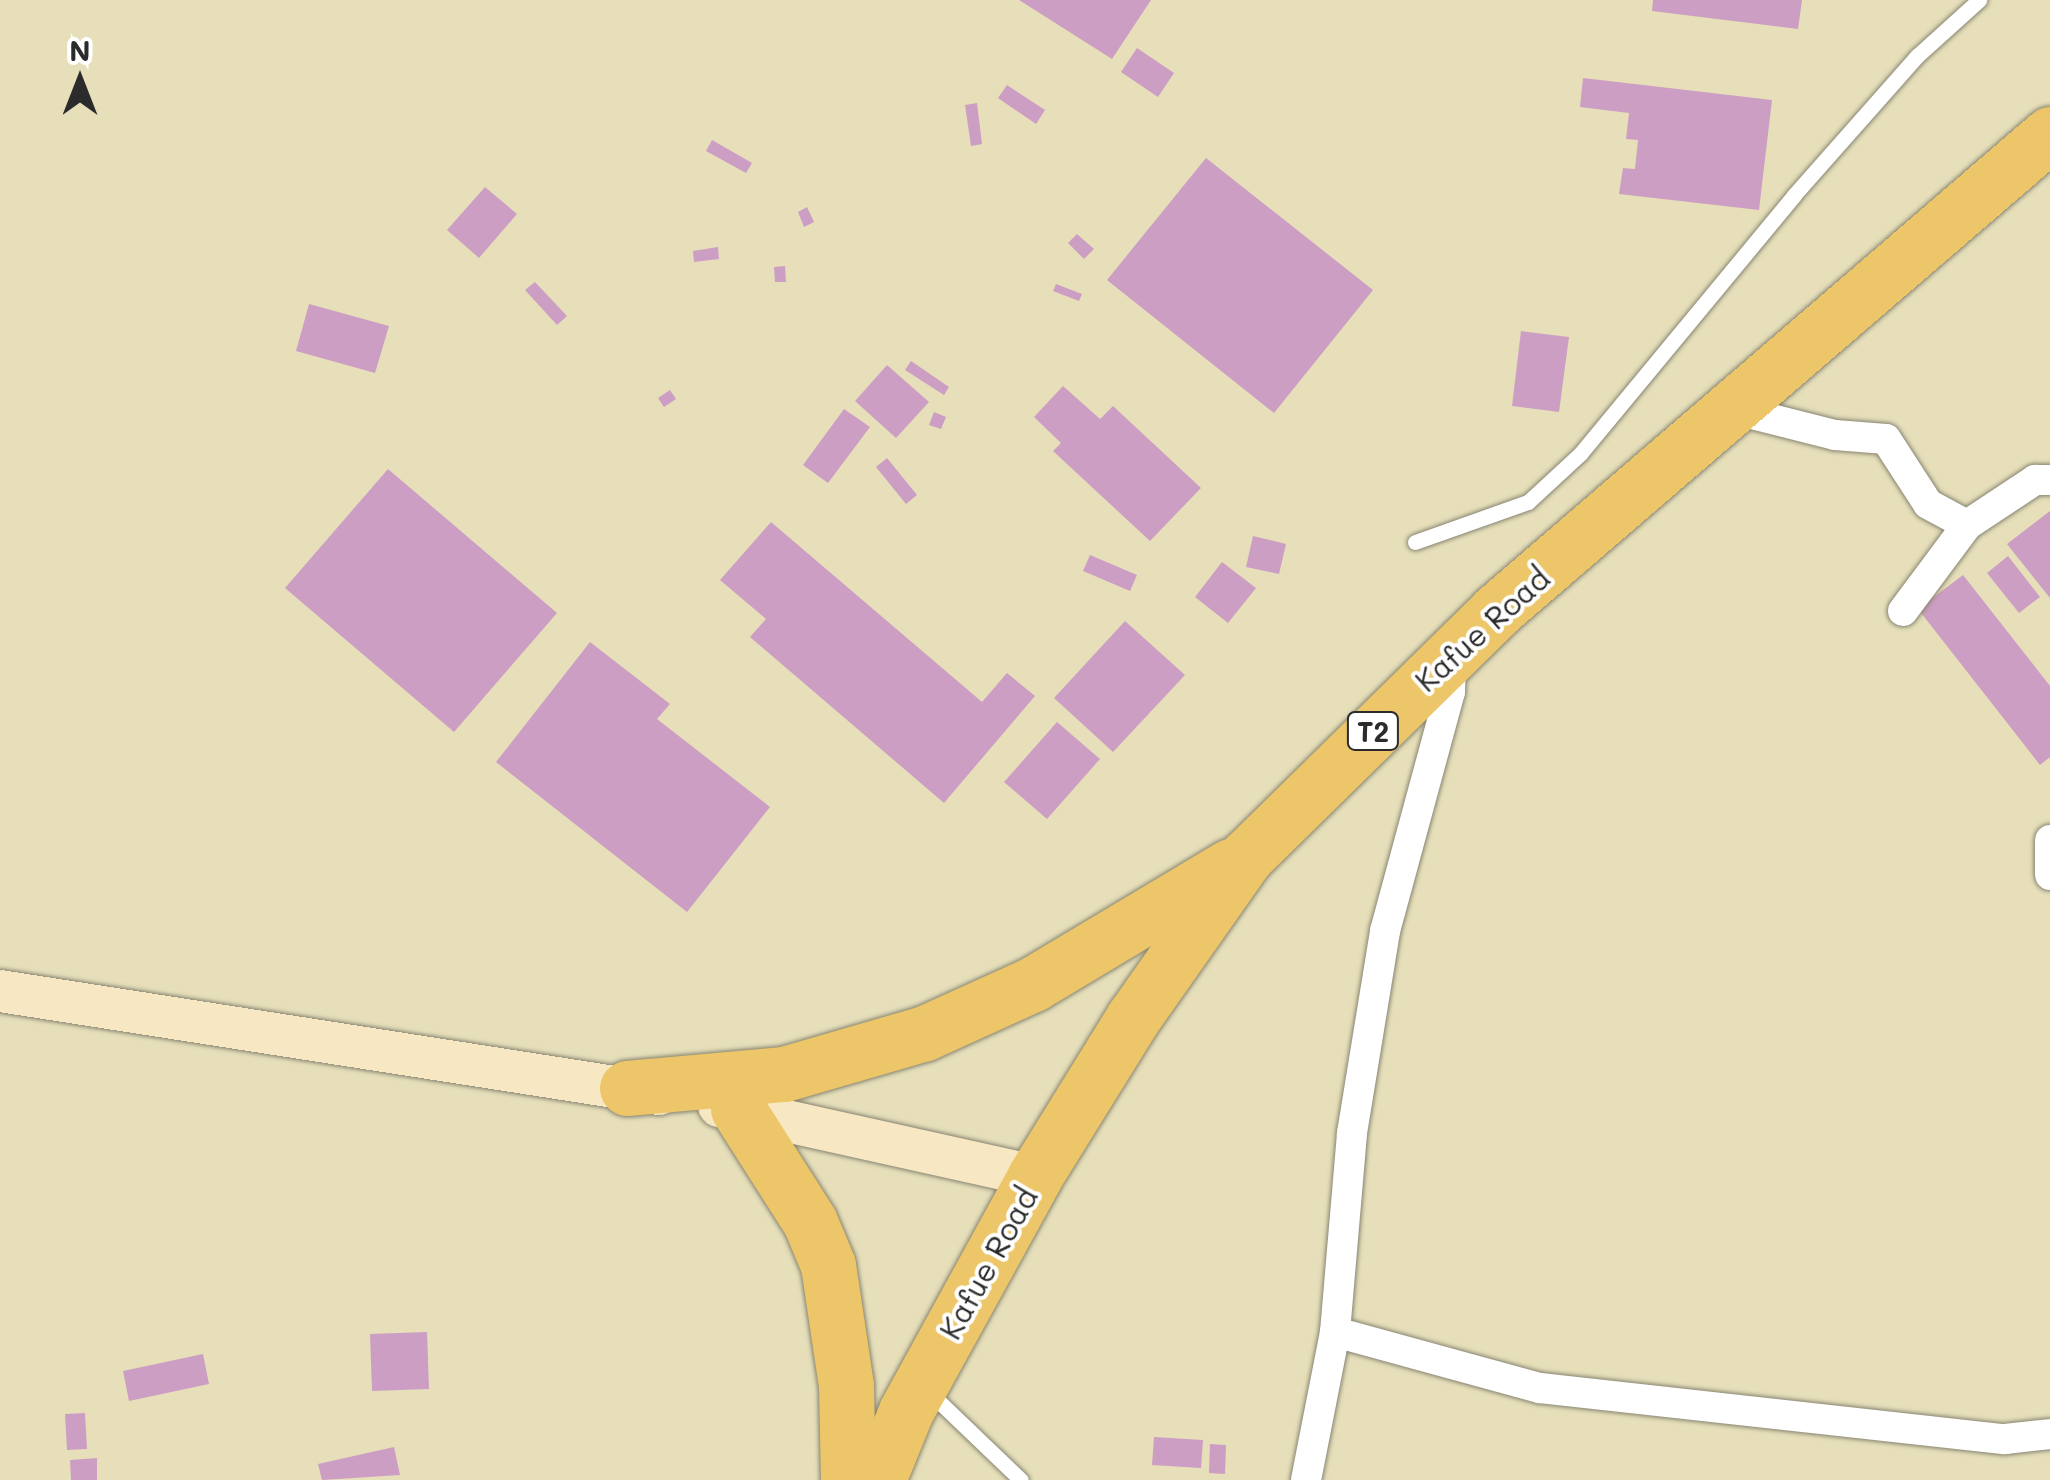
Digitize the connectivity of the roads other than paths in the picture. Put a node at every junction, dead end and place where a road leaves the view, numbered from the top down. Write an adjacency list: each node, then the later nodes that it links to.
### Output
1 (1979, 0): 6 (lane)
2 (2050, 134): 3 (highway, Kafue Road / T2)
3 (1736, 410): 5 (street); 8 (highway, Kafue Road / T2)
4 (2050, 480): 5 (street)
5 (1966, 525): 7 (street)
6 (1415, 542)
7 (1903, 610)
8 (1451, 653): 10 (highway, Kafue Road / T2); 16 (street)
9 (2050, 840): 11 (street)
10 (1246, 856): 13 (highway); 15 (highway, Kafue Road / T2)
11 (2050, 875)
12 (0, 991): 13 (street)
13 (627, 1088): 14 (street)
14 (738, 1110): 15 (street); 19 (highway)
15 (1036, 1176): 17 (highway, Kafue Road / T2)
16 (1335, 1332): 18 (street); 22 (street)
17 (921, 1384): 20 (highway, Kafue Road / T2); 21 (lane)
18 (2050, 1434)
19 (848, 1480)
20 (878, 1480)
21 (1021, 1480)
22 (1306, 1480)

